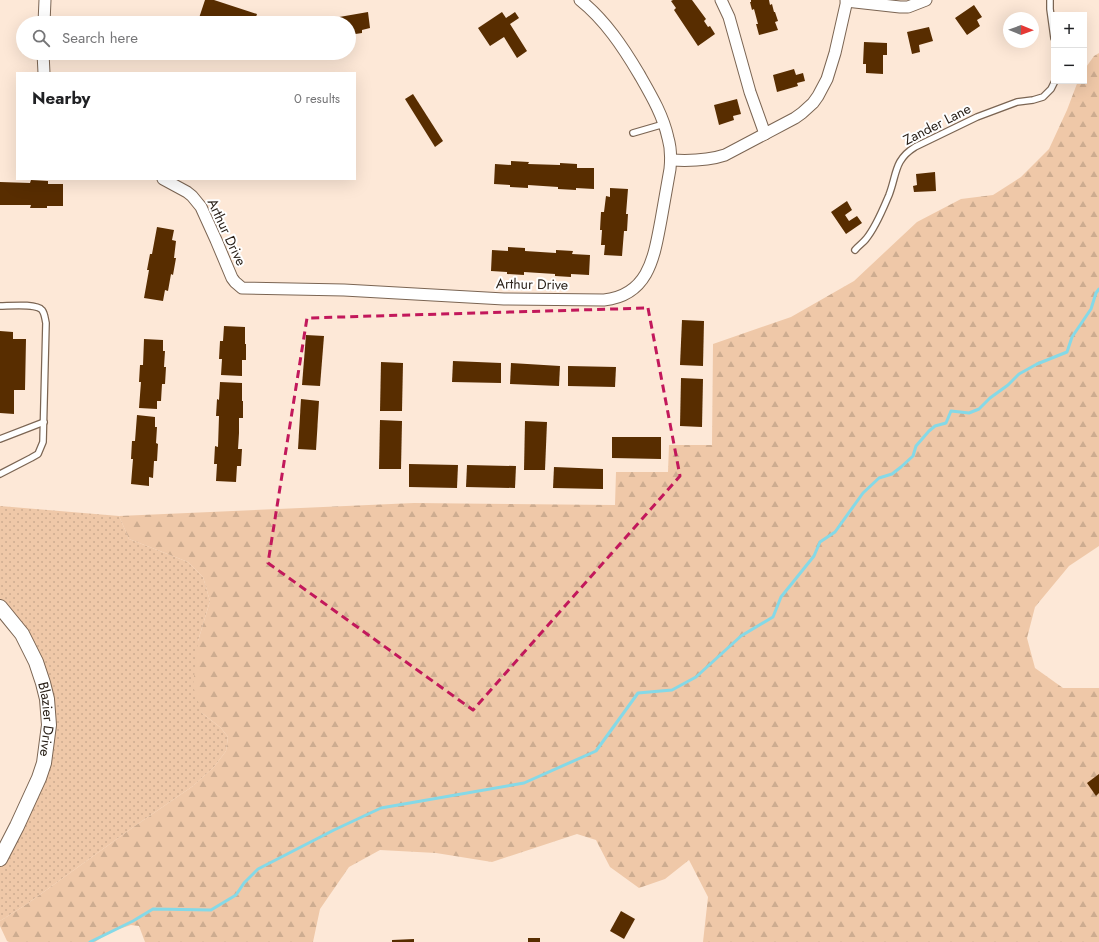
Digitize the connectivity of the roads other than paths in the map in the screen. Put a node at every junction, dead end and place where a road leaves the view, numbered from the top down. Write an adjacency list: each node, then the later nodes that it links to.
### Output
1 (46, 0): 7 (street)
2 (580, 0): 12 (street, Arthur Drive)
3 (721, 0): 14 (street)
4 (847, 0): 5 (street); 14 (street)
5 (926, 0)
6 (1050, 0): 8 (lane)
7 (45, 16)
8 (1051, 16)
9 (43, 60): 10 (street)
10 (44, 72)
11 (1054, 84): 17 (lane, Zander Lane)
12 (664, 124): 13 (lane); 15 (street, Arthur Drive)
13 (633, 133)
14 (765, 134): 15 (street)
15 (671, 160): 16 (street, Arthur Drive)
16 (165, 180)
17 (855, 250)
18 (0, 306): 19 (lane)
19 (44, 422): 20 (lane); 21 (lane)
20 (0, 439)
21 (0, 474)
22 (0, 607): 23 (street, Blazier Drive)
23 (0, 859)

